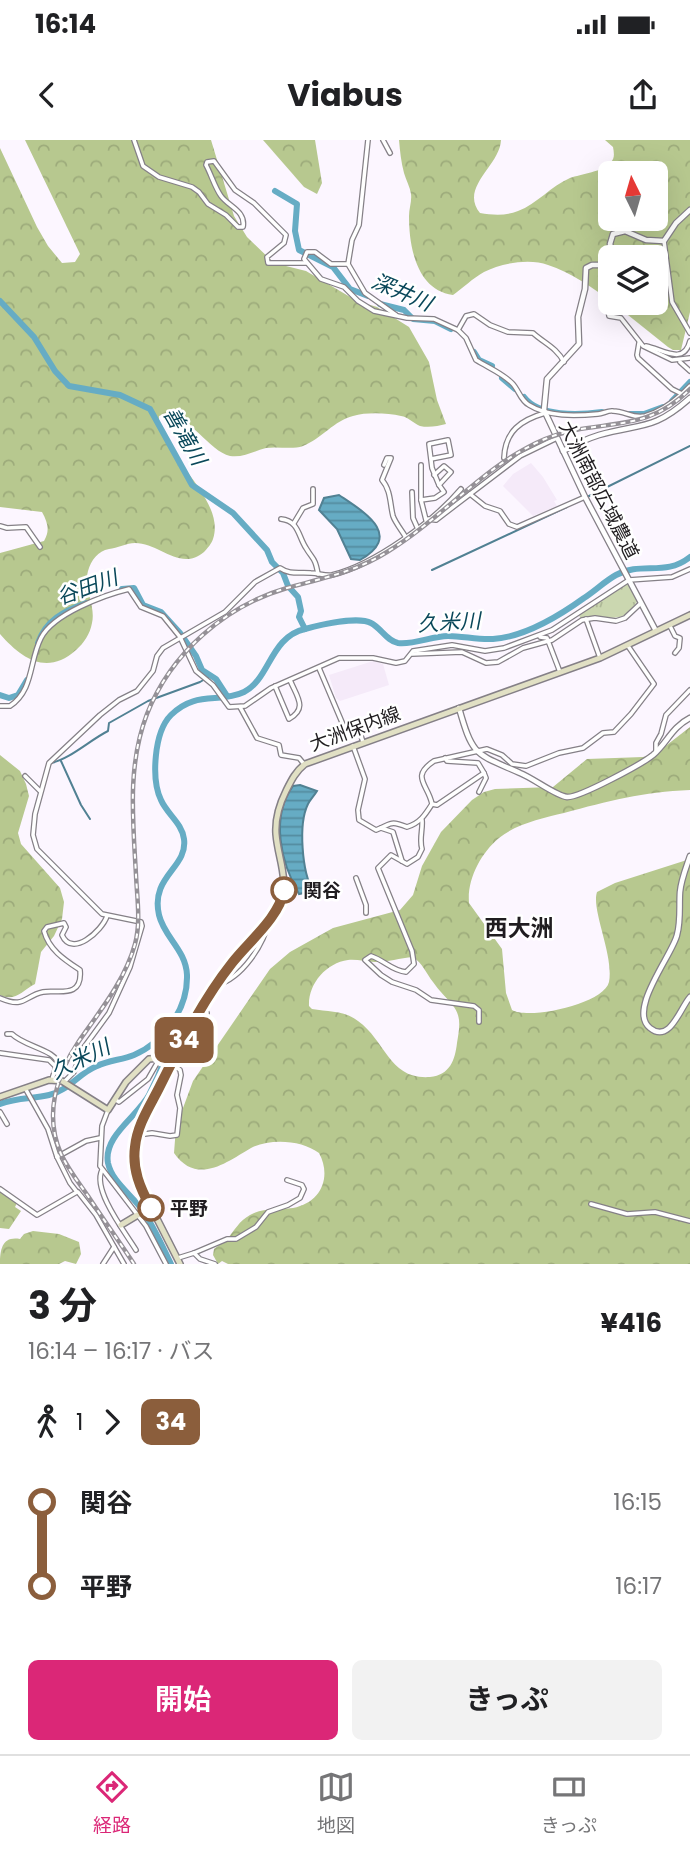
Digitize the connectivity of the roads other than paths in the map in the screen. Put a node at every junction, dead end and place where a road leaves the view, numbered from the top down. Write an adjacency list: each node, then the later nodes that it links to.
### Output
1 (134, 140): 8 (street)
2 (368, 140): 9 (street)
3 (383, 140): 4 (street)
4 (390, 153)
5 (690, 210): 6 (street)
6 (664, 241): 7 (street); 14 (street)
7 (612, 245)
8 (306, 263): 9 (street); 12 (street)
9 (348, 264): 12 (street)
10 (598, 265): 19 (street, 大洲南部広域農道)
11 (609, 315): 16 (street)
12 (397, 316): 13 (street)
13 (458, 330): 19 (street); 24 (street)
14 (690, 333)
15 (690, 341): 16 (street)
16 (641, 344): 18 (street); 22 (street)
17 (690, 359): 18 (street)
18 (679, 361): 20 (street)
19 (564, 362): 24 (street, 大洲南部広域農道)
20 (690, 371)
21 (690, 386): 22 (street)
22 (681, 393): 24 (street)
23 (690, 398): 26 (street)
24 (544, 410): 25 (street, 大洲南部広域農道); 27 (street)
25 (557, 438): 26 (street, 大洲南部広域農道); 36 (street)
26 (563, 451): 37 (street, 大洲南部広域農道)
27 (504, 458)
28 (431, 459): 28 (street); 31 (street)
29 (384, 465): 44 (street)
30 (421, 465): 38 (street)
31 (434, 475): 32 (street); 32 (street)
32 (439, 485): 38 (street)
33 (313, 489): 41 (street)
34 (461, 489): 40 (street)
35 (412, 492): 43 (street)
36 (470, 494): 37 (street); 40 (street)
37 (585, 497): 48 (street, 大洲南部広域農道)
38 (421, 500): 40 (street)
39 (281, 519): 41 (street)
40 (427, 520): 43 (street)
41 (294, 523): 47 (street)
42 (0, 526): 45 (street)
43 (417, 527): 44 (street)
44 (405, 536): 47 (street)
45 (40, 547)
46 (690, 569): 48 (street)
47 (318, 574): 54 (street)
48 (628, 579): 49 (street, 大洲南部広域農道); 55 (street)
49 (641, 603): 51 (street); 53 (street, 大洲南部広域農道)
50 (690, 615): 52 (main road, 大洲保内線)
51 (586, 619): 56 (street); 60 (street)
52 (670, 626): 53 (main road, 大洲保内線); 58 (street)
53 (656, 632): 57 (main road, 大洲保内線)
54 (180, 637): 66 (street); 67 (street); 78 (street)
55 (534, 638): 56 (street); 59 (street)
56 (548, 642): 59 (street); 62 (street)
57 (628, 646): 60 (main road, 大洲保内線); 72 (street)
58 (675, 653)
59 (412, 654): 61 (street)
60 (600, 658): 62 (main road, 大洲保内線)
61 (319, 668): 63 (street); 70 (street)
62 (560, 673): 68 (main road, 大洲保内線)
63 (290, 680): 64 (street); 64 (street)
64 (275, 686): 67 (street)
65 (690, 690): 73 (street)
66 (0, 706)
67 (240, 707): 75 (street)
68 (459, 708): 70 (main road, 大洲保内線); 72 (street)
69 (690, 718): 73 (street)
70 (363, 742): 71 (main road, 大洲保内線)
71 (354, 746): 75 (main road, 大洲保内線); 82 (street)
72 (476, 751): 73 (street); 74 (street)
73 (656, 752)
74 (445, 758): 76 (street); 80 (street)
75 (305, 764): 88 (main road, 大洲保内線)
76 (484, 773): 79 (street); 80 (street)
77 (25, 776): 78 (street)
78 (40, 791): 87 (street)
79 (479, 792)
80 (432, 804): 81 (street)
81 (422, 820): 82 (street); 84 (street)
82 (381, 828): 84 (street)
83 (690, 856): 90 (street)
84 (403, 862): 93 (street)
85 (356, 878): 86 (street)
86 (366, 913)
87 (107, 916): 91 (street); 100 (street)
88 (269, 920): 89 (main road, 大洲保内線); 89 (street)
89 (215, 985): 92 (main road, 大洲保内線)
90 (690, 997)
91 (0, 998)
92 (201, 1006): 97 (main road, 大洲保内線); 97 (street)
93 (479, 1022)
94 (7, 1034): 98 (street)
95 (0, 1053): 98 (street)
96 (161, 1056): 97 (main road); 103 (main road); 103 (street)
97 (173, 1058): 107 (street); 107 (street)
98 (55, 1067): 99 (street)
99 (52, 1080): 100 (main road); 101 (main road)
100 (65, 1082): 104 (main road)
101 (26, 1089): 102 (main road); 109 (street)
102 (0, 1097)
103 (114, 1100): 104 (main road)
104 (108, 1110): 108 (street)
105 (0, 1112): 106 (street)
106 (7, 1124)
107 (137, 1135): 115 (street)
108 (101, 1138): 109 (street); 110 (street)
109 (57, 1157): 113 (street)
110 (102, 1170): 116 (street); 118 (street)
111 (286, 1180): 121 (street)
112 (0, 1189): 113 (street)
113 (77, 1192): 119 (street)
114 (591, 1205): 117 (street)
115 (149, 1208): 116 (main road); 122 (main road)
116 (140, 1214): 118 (main road); 125 (street)
117 (690, 1220)
118 (121, 1225): 120 (street)
119 (114, 1247): 123 (street); 124 (street)
120 (136, 1250)
121 (194, 1253): 122 (street); 126 (street)
122 (179, 1261)
123 (103, 1264)
124 (124, 1264)
125 (166, 1264)
126 (215, 1264)

